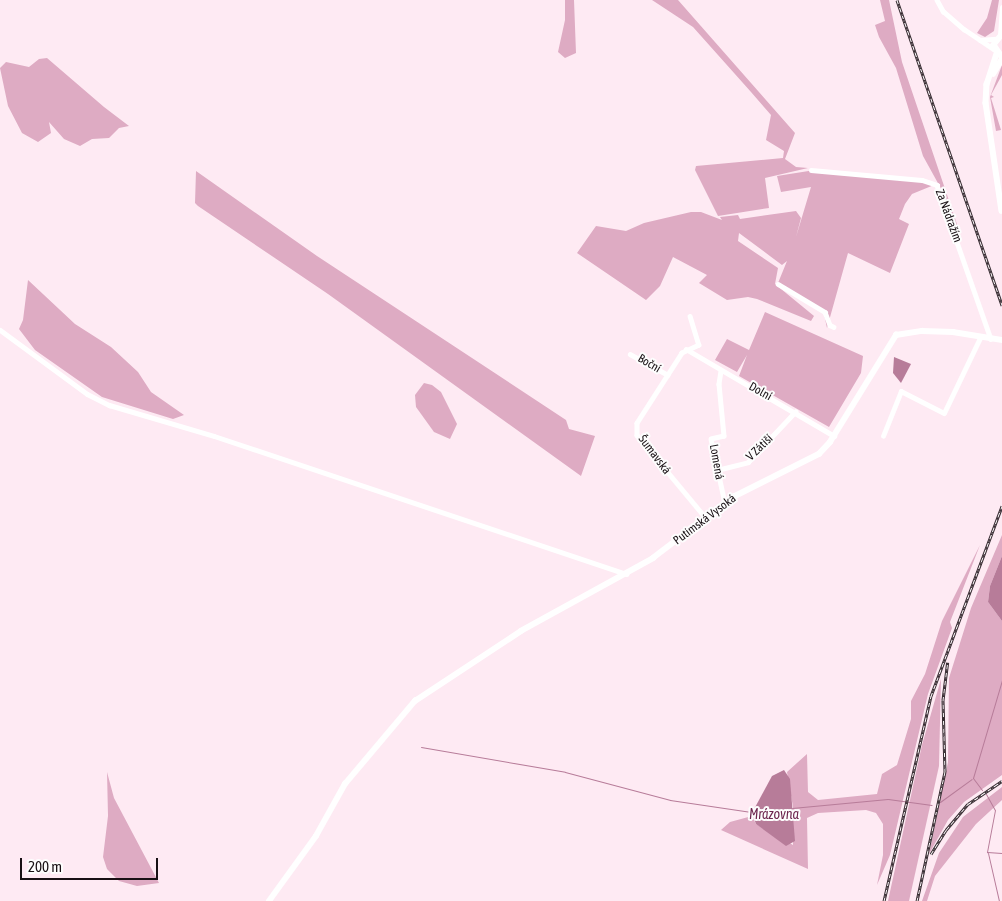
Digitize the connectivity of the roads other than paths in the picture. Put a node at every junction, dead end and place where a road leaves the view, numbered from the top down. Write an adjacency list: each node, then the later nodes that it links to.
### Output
1 (937, 0): 4 (street)
2 (1002, 7): 3 (street)
3 (999, 36): 4 (street); 5 (main road)
4 (976, 39): 5 (street)
5 (999, 55): 7 (main road)
6 (811, 170): 13 (street, Za Nádražím)
7 (1002, 211)
8 (778, 284): 10 (street)
9 (690, 316): 15 (street)
10 (834, 327)
11 (0, 330): 25 (street)
12 (980, 338): 13 (main road); 20 (main road); 21 (street)
13 (992, 340): 14 (main road)
14 (1002, 340)
15 (686, 349): 17 (street, Dolní); 18 (street, Šumavská)
16 (630, 354): 18 (street, Boční)
17 (721, 371): 19 (street, Dolní); 22 (street, Lomená)
18 (668, 375): 24 (street, Šumavská)
19 (795, 412): 20 (street, Dolní); 22 (street, V Zátiší)
20 (834, 436): 23 (main road, Putimská Vysoká)
21 (883, 436)
22 (717, 470): 23 (street, Lomená)
23 (725, 503): 24 (main road, Putimská Vysoká)
24 (705, 517): 26 (main road, Putimská Vysoká)
25 (612, 569): 26 (street); 27 (street)
26 (627, 574): 27 (main road, Putimská Vysoká)
27 (615, 581): 28 (main road, Putimská Vysoká)
28 (269, 901)

